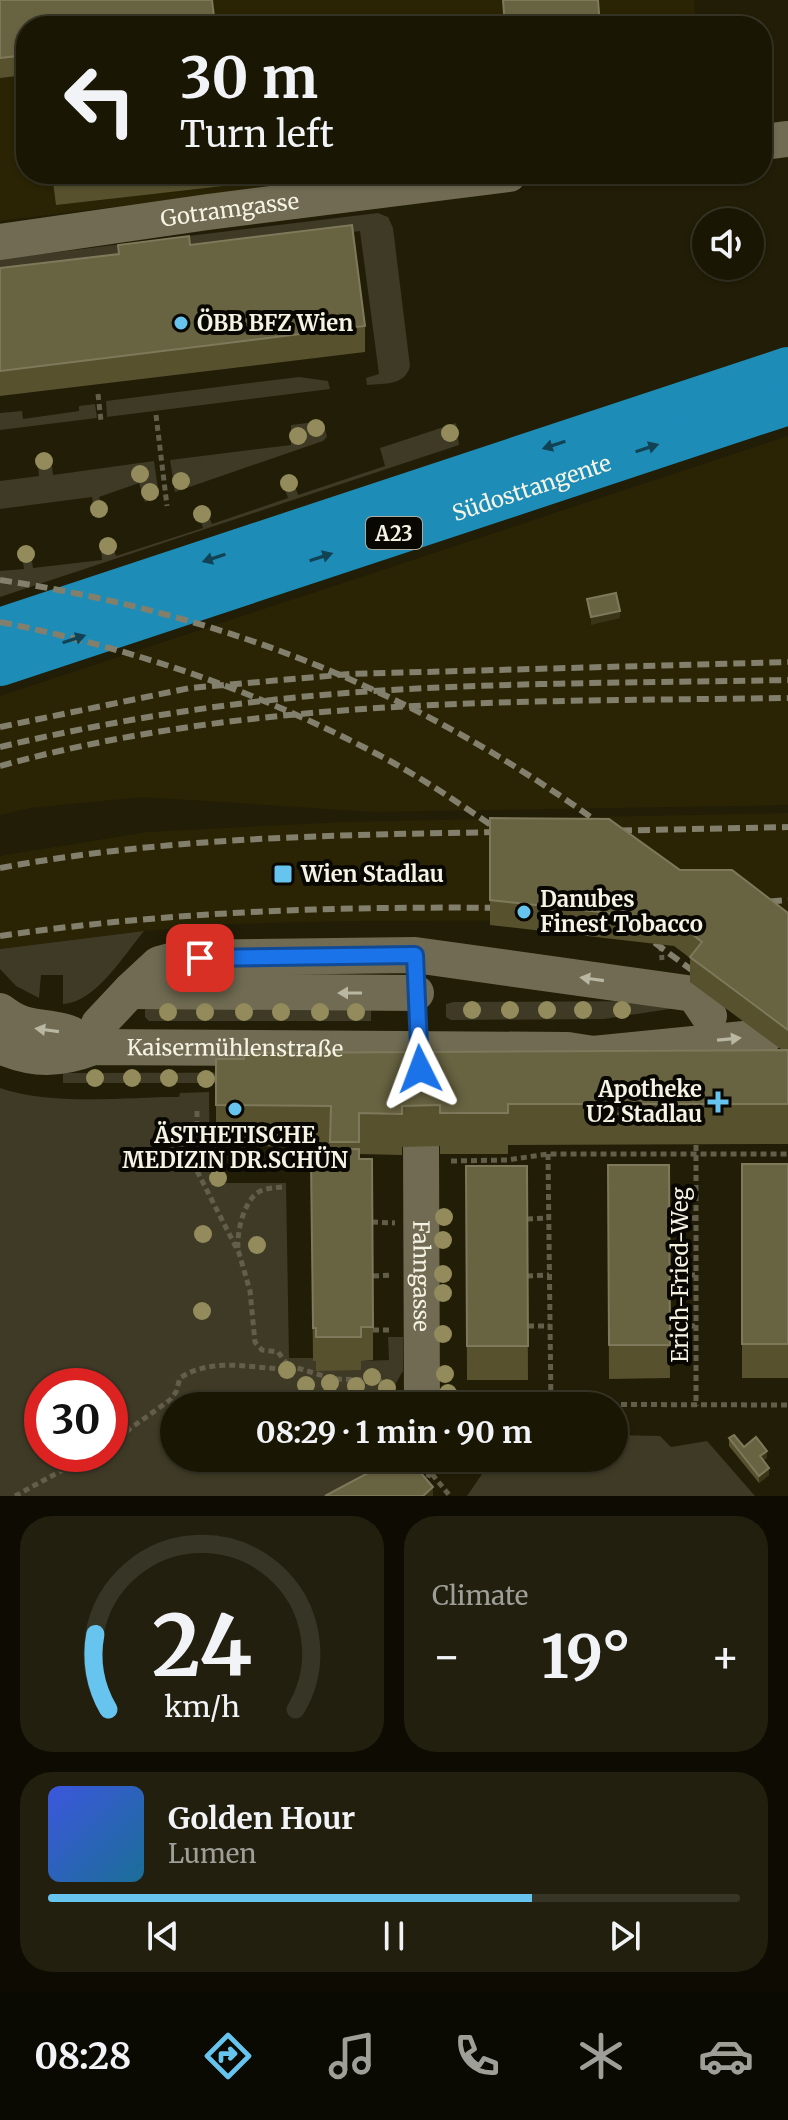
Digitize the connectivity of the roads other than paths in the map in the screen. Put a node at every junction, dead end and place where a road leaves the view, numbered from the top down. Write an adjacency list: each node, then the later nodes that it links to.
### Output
1 (430, 184): 2 (street, Gotramgasse)
2 (0, 242)
3 (788, 369): 5 (highway, Südosttangente / A23, one-way to 5)
4 (788, 403): 6 (highway, Südosttangente / A23, one-way to 4)
5 (0, 630)
6 (0, 664)
7 (415, 955): 8 (street); 9 (street); 14 (street, Kaisermühlenstraße, one-way to 7)
8 (130, 991): 9 (street, one-way to 8); 13 (street)
9 (416, 993): 15 (street)
10 (0, 1011): 13 (street, Kaisermühlenstraße, one-way to 10)
11 (764, 1037): 14 (street, Kaisermühlenstraße, one-way to 11)
12 (0, 1046): 13 (street, Kaisermühlenstraße)
13 (94, 1047): 15 (street, Kaisermühlenstraße)
14 (568, 1050): 15 (street, Kaisermühlenstraße)
15 (420, 1065)
16 (429, 1154): 17 (street, Fahngasse)
17 (414, 1392)

